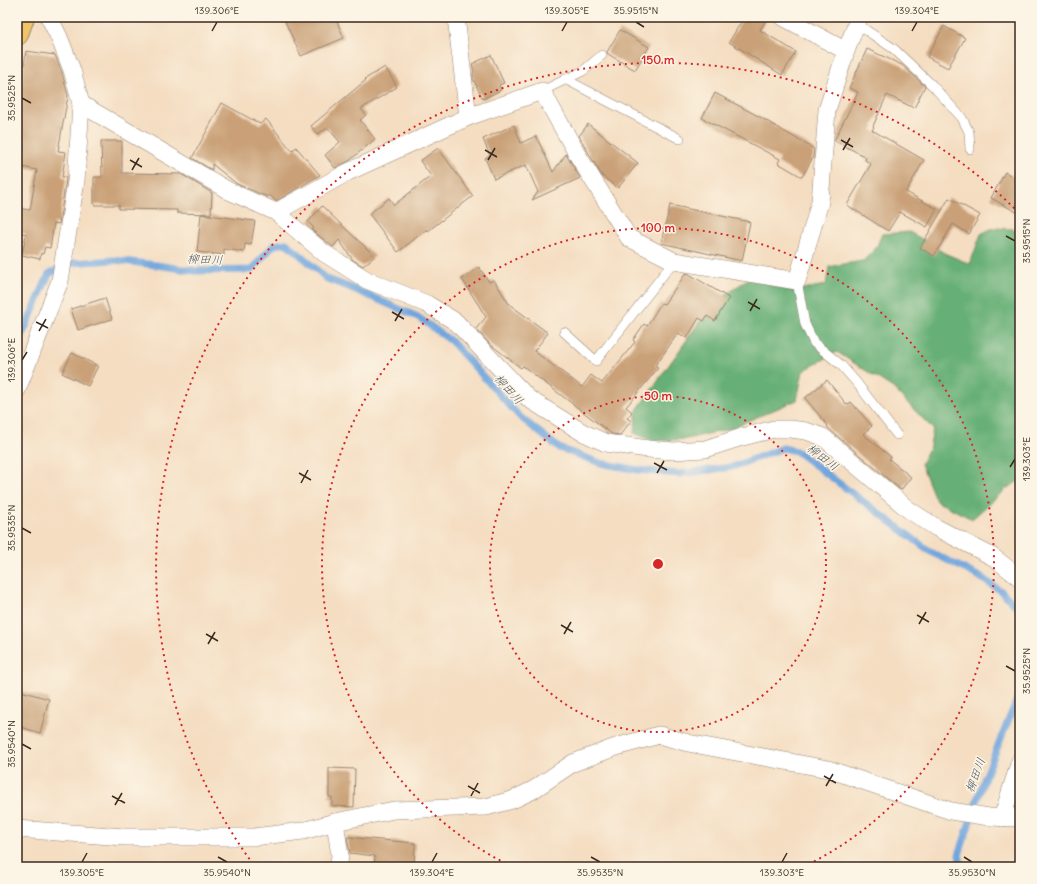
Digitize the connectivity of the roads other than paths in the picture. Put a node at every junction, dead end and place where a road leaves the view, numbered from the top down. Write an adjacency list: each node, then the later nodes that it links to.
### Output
1 (23, 17): 6 (main road)
2 (48, 17): 11 (street)
3 (456, 17): 12 (street)
4 (783, 17): 7 (street)
5 (858, 20): 7 (street); 14 (lane)
6 (17, 34)
7 (846, 52): 17 (street)
8 (602, 55): 9 (lane)
9 (565, 79): 10 (lane); 13 (lane)
10 (542, 91): 12 (street); 16 (street)
11 (81, 104): 15 (street); 19 (street)
12 (468, 117): 15 (street)
13 (680, 139)
14 (970, 149)
15 (276, 212): 21 (street)
16 (674, 261): 17 (street); 18 (lane)
17 (797, 281): 20 (lane)
18 (564, 332)
19 (17, 390)
20 (897, 435)
21 (1020, 578)
22 (1020, 761): 23 (street)
23 (1002, 818): 24 (street); 25 (street)
24 (1020, 818)
25 (335, 822): 26 (street); 27 (street)
26 (17, 828)
27 (338, 867)

